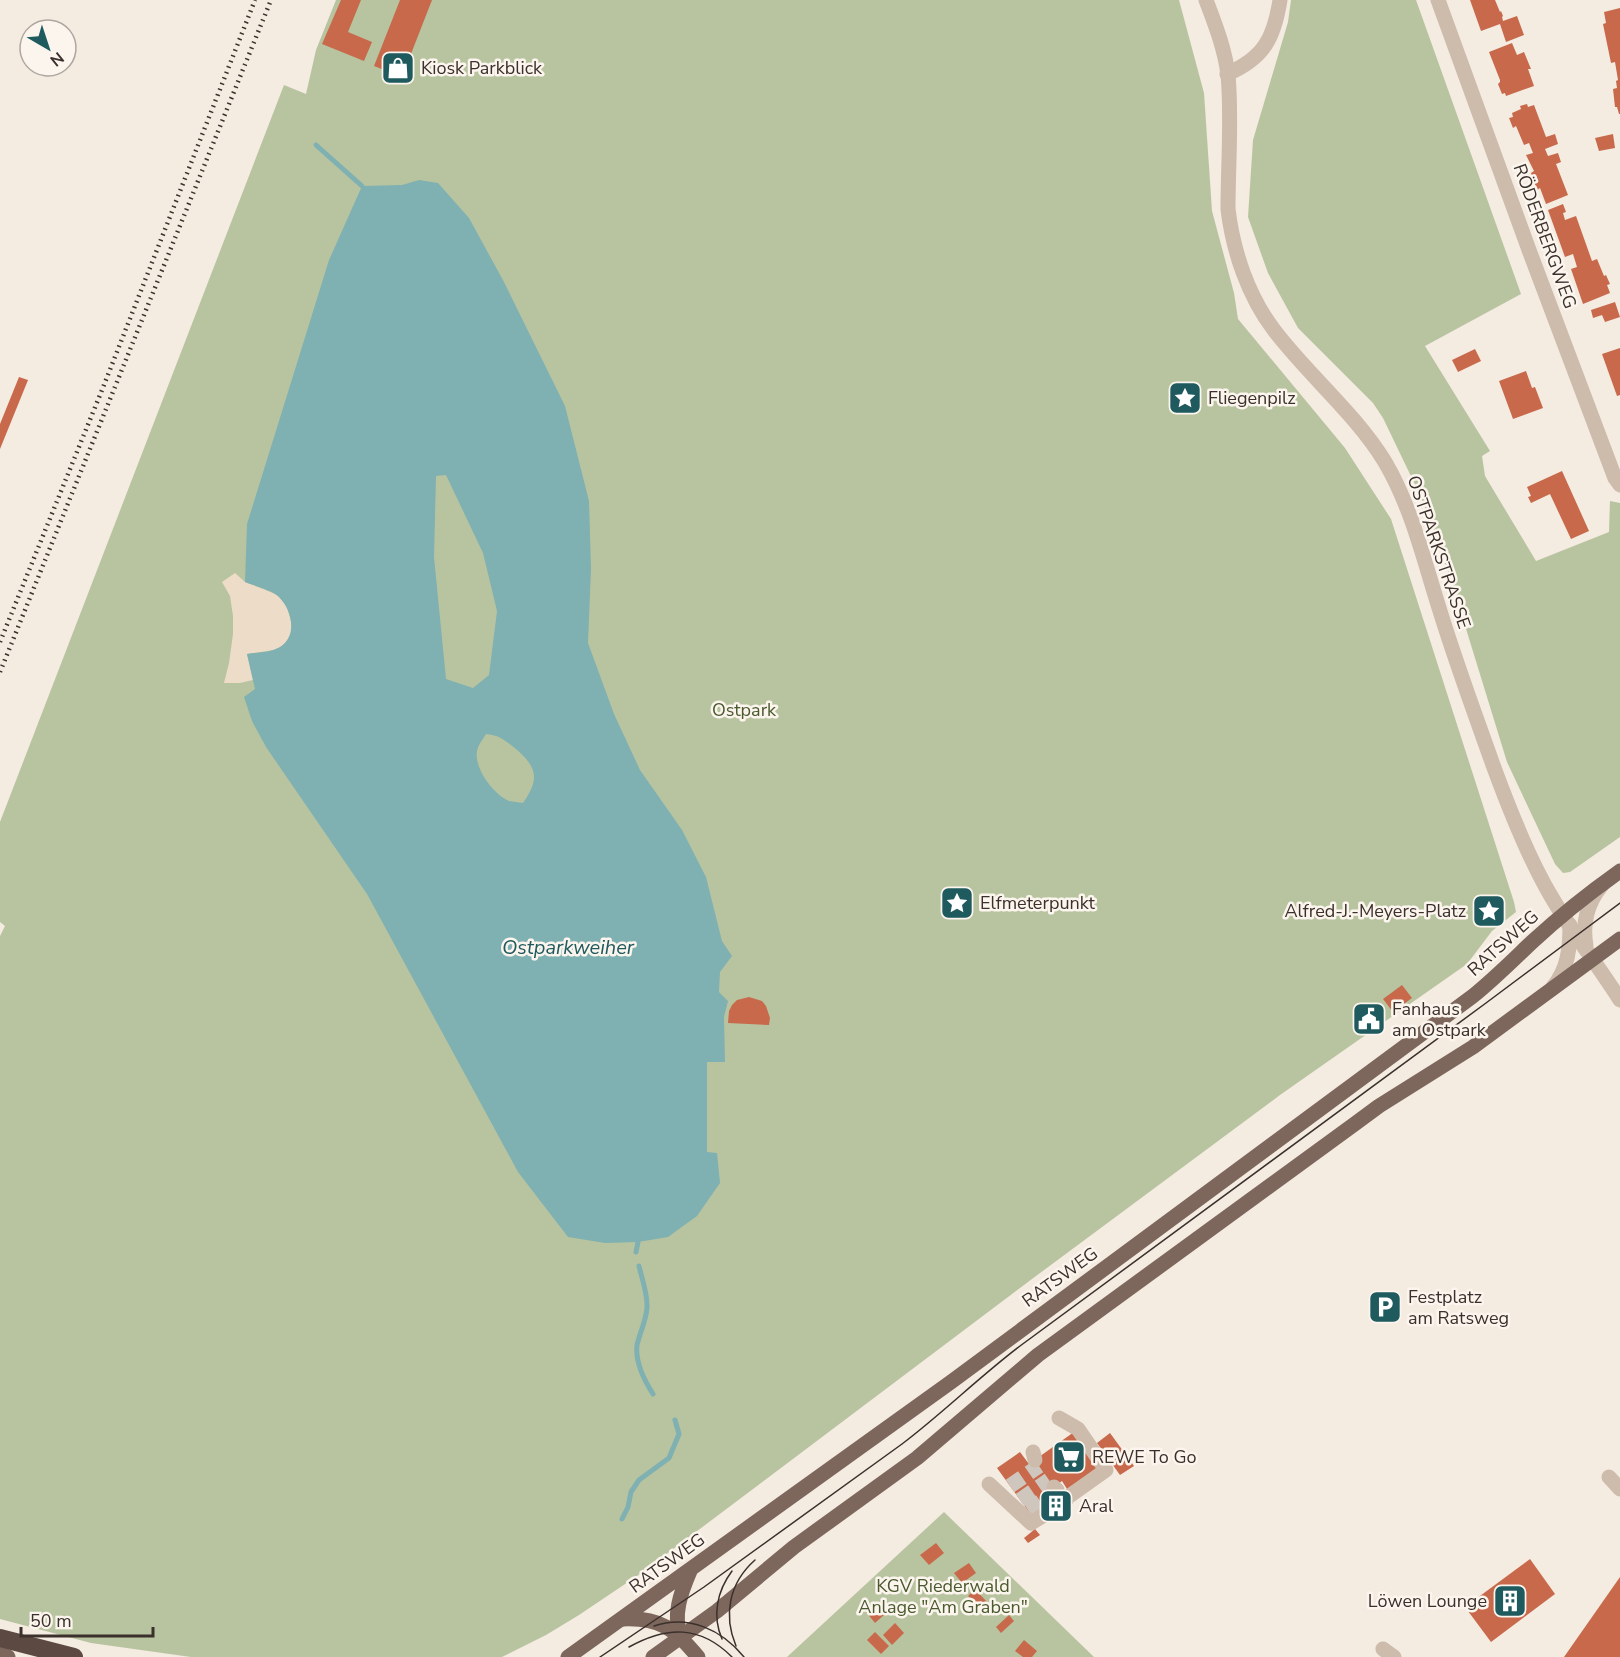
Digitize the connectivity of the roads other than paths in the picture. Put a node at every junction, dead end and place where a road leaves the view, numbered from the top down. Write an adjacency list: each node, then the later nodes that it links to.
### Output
1 (1206, 0): 4 (street, OSTPARKSTRASSE)
2 (1280, 0): 4 (street)
3 (1438, 0): 5 (street, RÖDERBERGWEG)
4 (1227, 74): 8 (street, OSTPARKSTRASSE)
5 (1619, 485)
6 (1620, 871): 7 (main road, RATSWEG)
7 (1604, 883): 8 (main road, RATSWEG); 10 (street)
8 (1566, 920): 10 (street, OSTPARKSTRASSE); 11 (street); 19 (main road, RATSWEG)
9 (1620, 939): 10 (main road)
10 (1590, 955): 11 (main road); 12 (street, OSTPARKSTRASSE)
11 (1542, 998): 22 (main road)
12 (1620, 1000)
13 (1059, 1418): 17 (street)
14 (1609, 1477): 16 (street)
15 (1000, 1488): 18 (street)
16 (1620, 1489)
17 (1068, 1497)
18 (1044, 1515)
19 (690, 1571): 20 (main road, RATSWEG); 22 (main road)
20 (622, 1619): 22 (main road); 26 (main road, RATSWEG)
21 (0, 1638): 25 (highway)
22 (681, 1638): 27 (main road); 28 (main road)
23 (0, 1653): 24 (main road)
24 (8, 1657)
25 (74, 1657)
26 (568, 1657)
27 (653, 1657)
28 (698, 1657)

